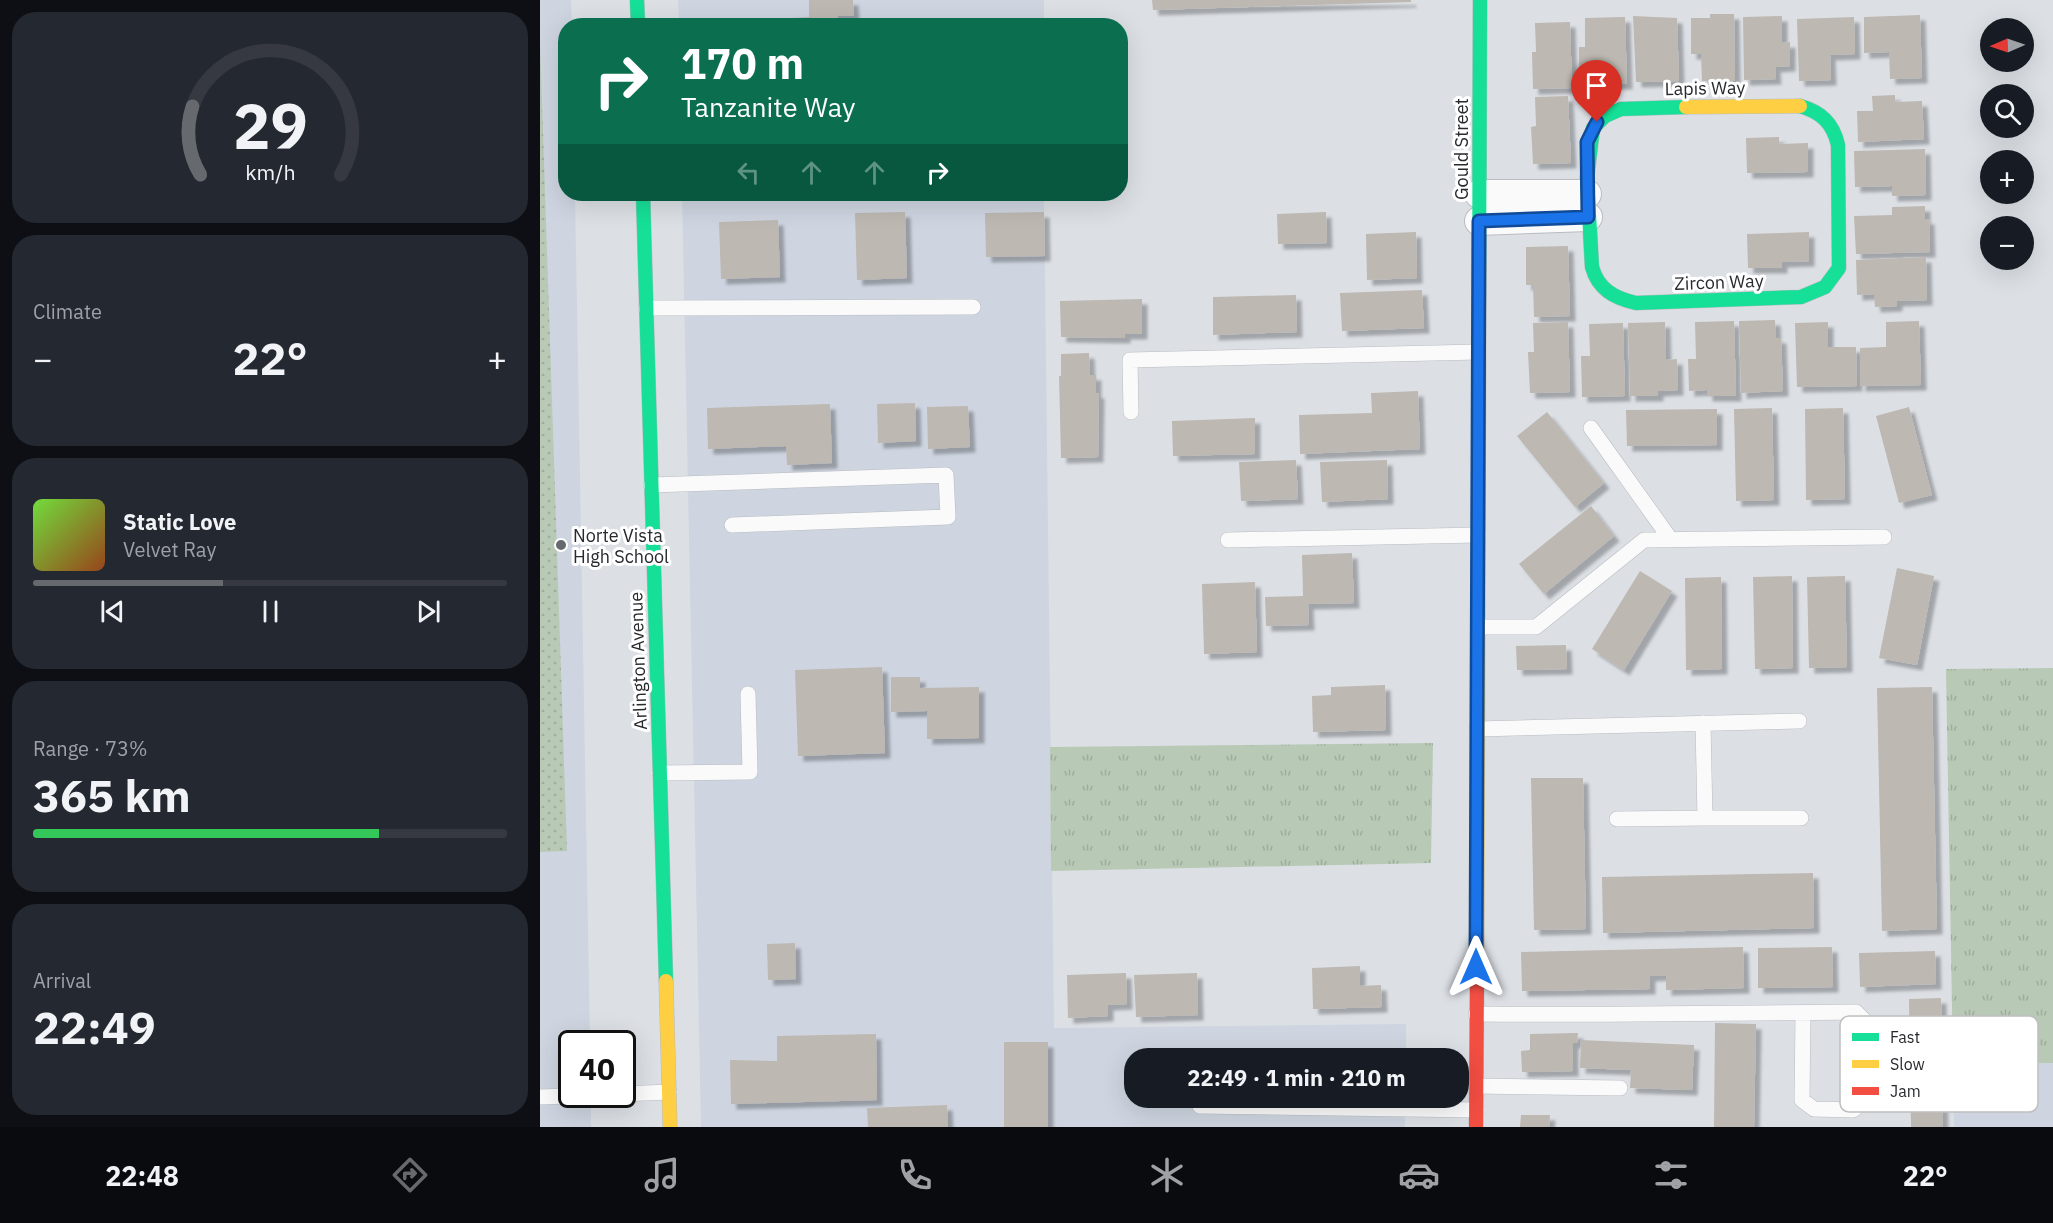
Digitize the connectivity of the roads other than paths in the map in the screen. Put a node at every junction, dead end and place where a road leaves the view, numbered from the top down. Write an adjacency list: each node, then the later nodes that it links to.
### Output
1 (637, 0): 3 (street)
2 (1480, 0): 6 (street, Gould Street)
3 (638, 18)
4 (642, 201): 9 (street, Arlington Avenue)
5 (1588, 206): 6 (street); 7 (street, Zircon Way); 7 (street, Lapis Way)
6 (1479, 207): 10 (street, Gould Street)
7 (1832, 280)
8 (973, 307): 9 (lane)
9 (646, 308): 13 (street, Arlington Avenue)
10 (1478, 352): 11 (lane); 15 (street, Gould Street)
11 (1131, 412)
12 (1591, 428): 18 (lane)
13 (651, 485): 14 (lane); 24 (street, Arlington Avenue)
14 (732, 525)
15 (1478, 535): 17 (lane); 19 (street, Gould Street)
16 (1884, 537): 18 (lane)
17 (1228, 540)
18 (1671, 540): 19 (lane)
19 (1478, 627): 23 (street, Gould Street)
20 (748, 694): 24 (lane)
21 (1800, 721): 22 (lane)
22 (1704, 723): 23 (lane); 25 (lane)
23 (1477, 729): 29 (street, Gould Street)
24 (660, 773): 33 (street, Arlington Avenue)
25 (1705, 818): 26 (lane); 27 (lane)
26 (1801, 818)
27 (1617, 819)
28 (1803, 1013): 29 (lane); 30 (lane); 39 (lane)
29 (1476, 1014): 31 (street, Gould Street)
30 (1860, 1016)
31 (1475, 1086): 32 (lane); 38 (street, Gould Street)
32 (1620, 1088)
33 (669, 1092): 34 (lane); 40 (street, Arlington Avenue)
34 (636, 1093)
35 (558, 1096): 36 (lane)
36 (540, 1097)
37 (1338, 1108): 38 (lane)
38 (1476, 1110): 41 (street, Gould Street)
39 (1840, 1110)
40 (670, 1127)
41 (1476, 1127)

